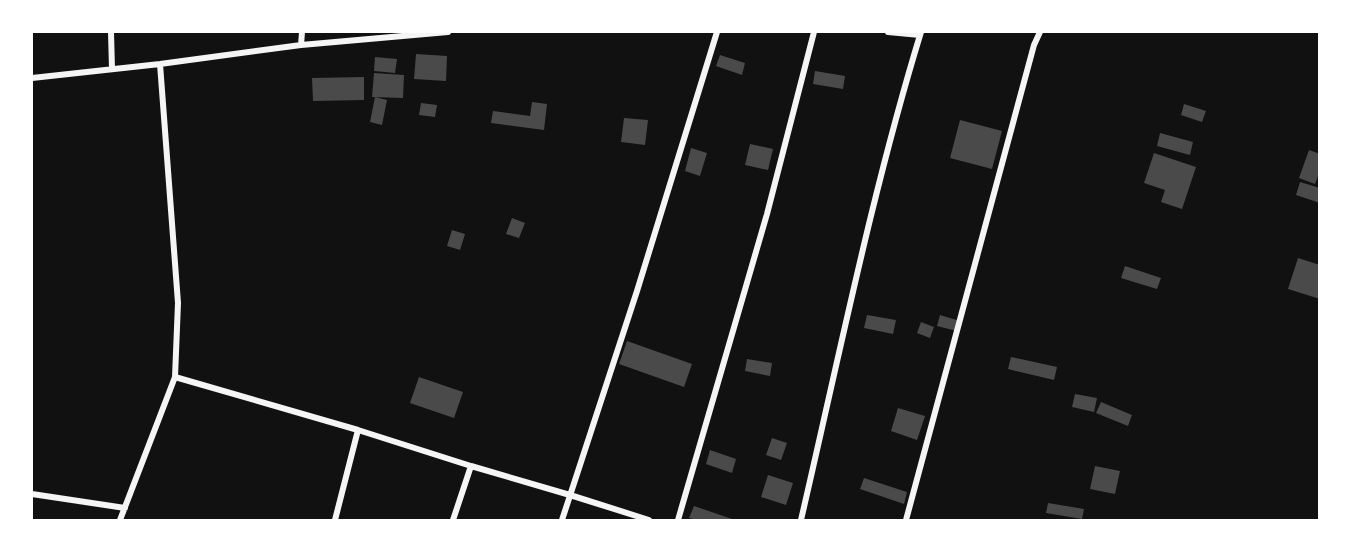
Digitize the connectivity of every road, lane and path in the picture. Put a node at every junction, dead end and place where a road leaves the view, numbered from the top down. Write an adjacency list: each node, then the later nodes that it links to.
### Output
1 (111, 32): 11 (street)
2 (302, 32): 9 (street)
3 (448, 32): 9 (street)
4 (717, 32): 17 (street)
5 (814, 32): 24 (street)
6 (888, 32): 8 (street)
7 (1040, 32): 26 (street)
8 (921, 33): 25 (street)
9 (301, 45): 10 (street)
10 (160, 64): 11 (street); 13 (street)
11 (112, 69): 12 (street)
12 (32, 78)
13 (175, 377): 14 (street); 18 (street)
14 (358, 430): 15 (street); 20 (street)
15 (471, 466): 17 (street); 21 (street)
16 (32, 494): 18 (street)
17 (570, 495): 22 (street); 23 (street)
18 (125, 508): 19 (street)
19 (120, 520)
20 (335, 520)
21 (453, 520)
22 (562, 520)
23 (649, 520)
24 (678, 520)
25 (801, 520)
26 (906, 520)

